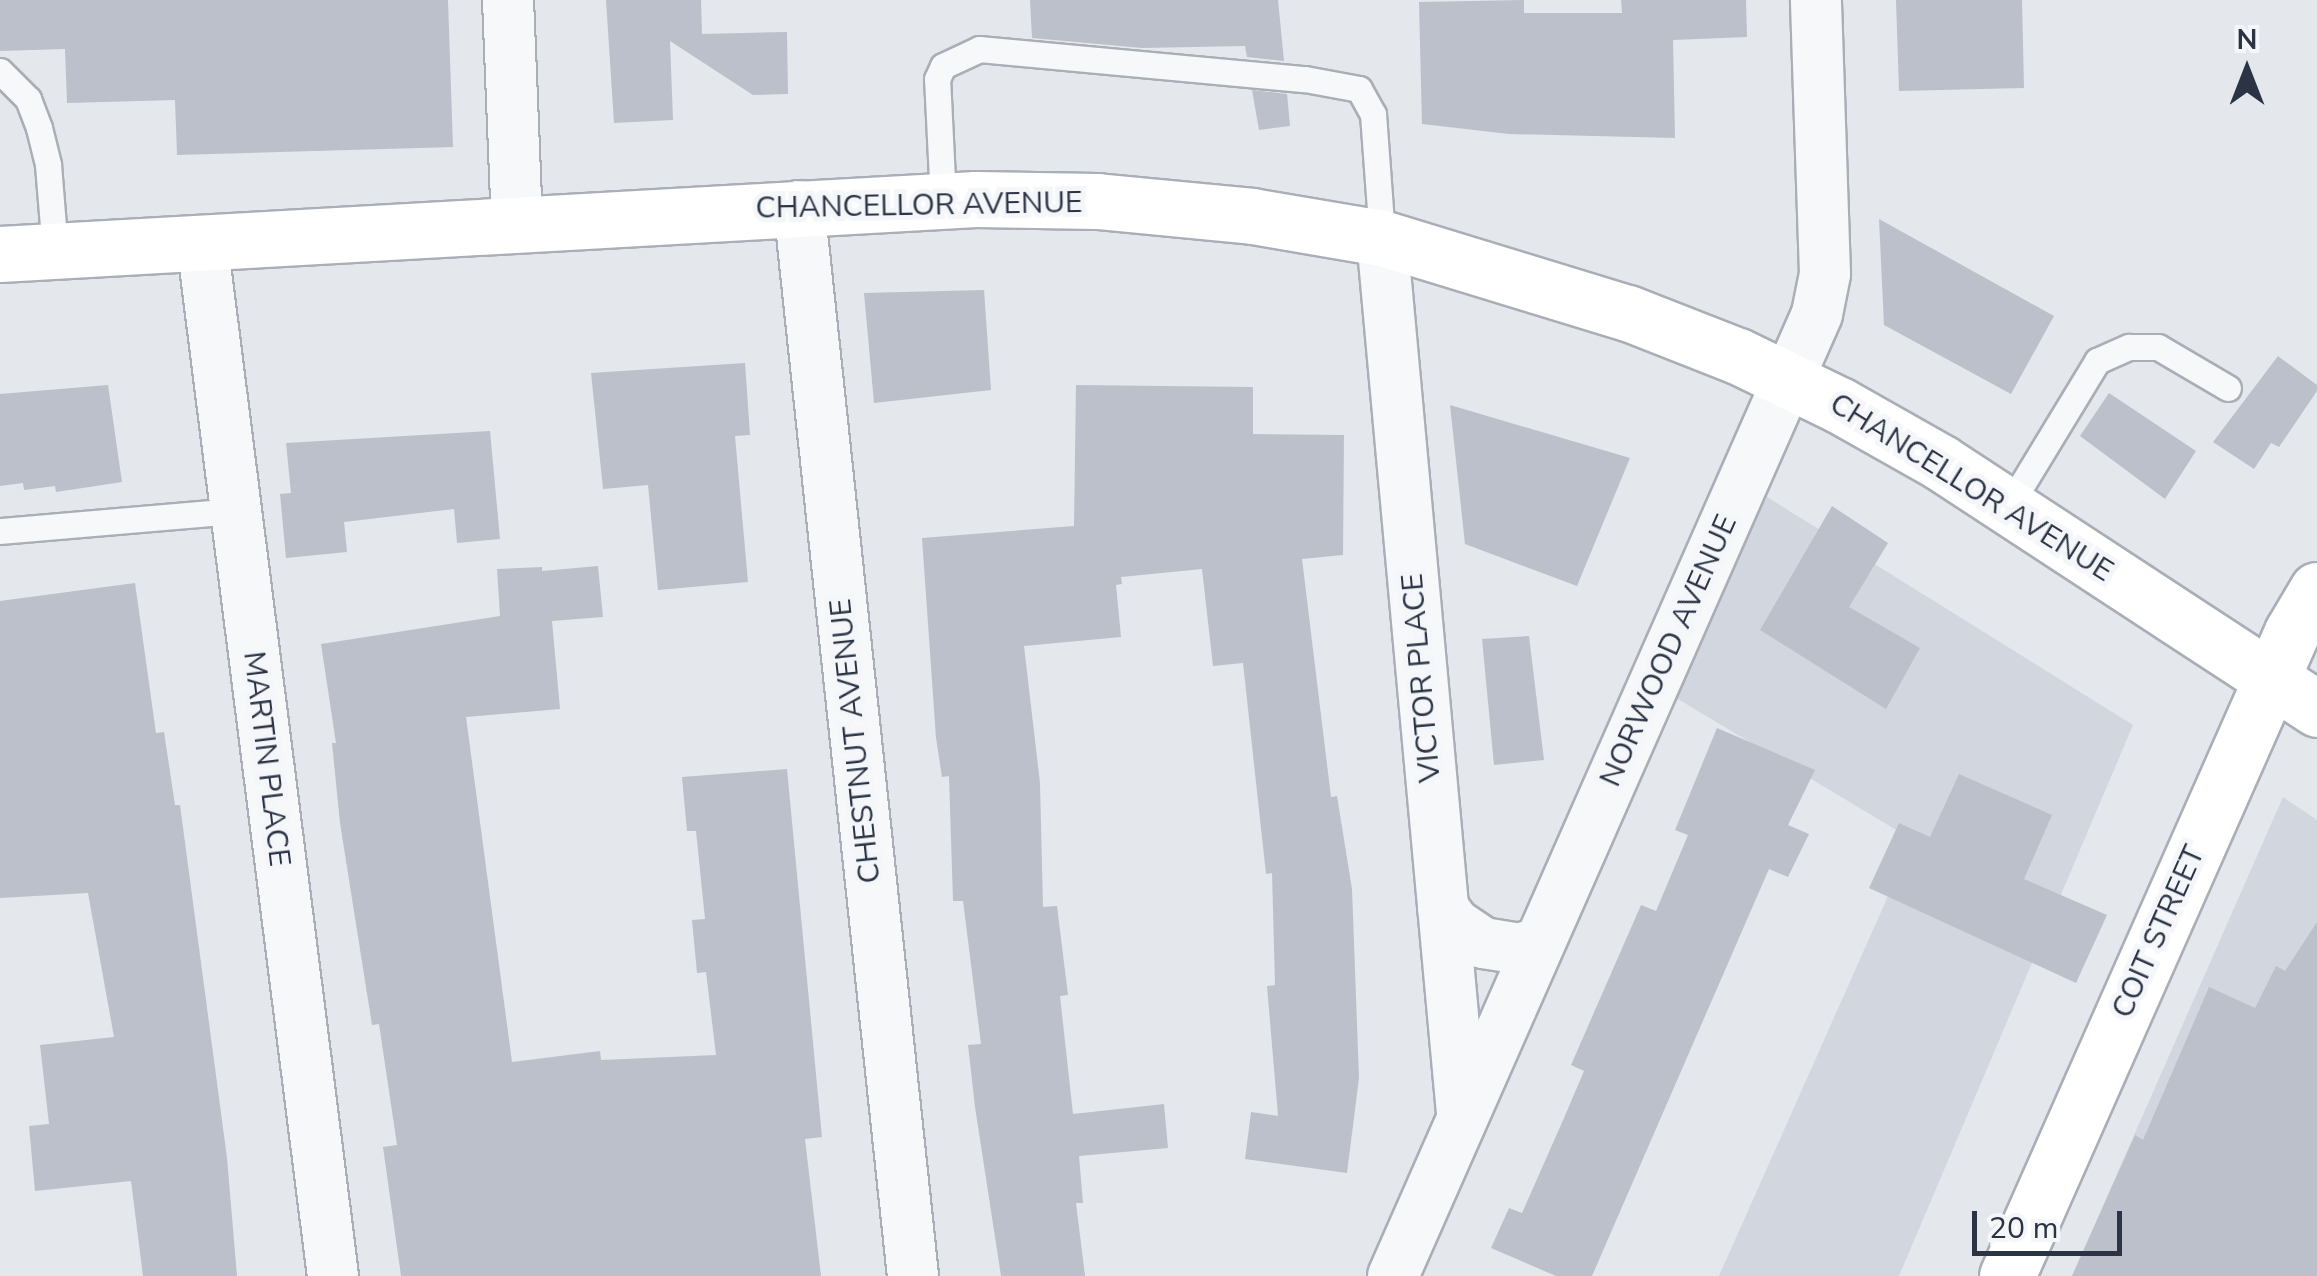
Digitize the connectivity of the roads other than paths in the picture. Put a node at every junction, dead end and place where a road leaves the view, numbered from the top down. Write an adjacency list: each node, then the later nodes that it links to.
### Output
1 (508, 0): 6 (street)
2 (1816, 0): 11 (street, NORWOOD AVENUE)
3 (0, 72): 9 (lane)
4 (943, 200): 5 (main road, CHANCELLOR AVENUE); 7 (main road, CHANCELLOR AVENUE); 7 (lane)
5 (799, 206): 6 (main road, CHANCELLOR AVENUE); 23 (street, CHESTNUT AVENUE)
6 (517, 225): 8 (main road, CHANCELLOR AVENUE)
7 (1382, 238): 11 (main road, CHANCELLOR AVENUE); 19 (street, VICTOR PLACE)
8 (202, 242): 9 (main road, CHANCELLOR AVENUE); 14 (street, MARTIN PLACE)
9 (55, 251): 10 (main road, CHANCELLOR AVENUE)
10 (0, 254)
11 (1788, 380): 13 (main road, CHANCELLOR AVENUE); 20 (street, NORWOOD AVENUE)
12 (2228, 388): 13 (lane)
13 (2009, 506): 17 (main road, CHANCELLOR AVENUE)
14 (233, 510): 15 (lane); 22 (street, MARTIN PLACE)
15 (0, 531)
16 (2317, 590): 17 (main road, COIT STREET)
17 (2271, 679): 18 (main road, CHANCELLOR AVENUE); 25 (main road, COIT STREET)
18 (2317, 709)
19 (1443, 908): 20 (street); 21 (street, VICTOR PLACE)
20 (1540, 942): 21 (street, NORWOOD AVENUE)
21 (1462, 1119): 24 (street, NORWOOD AVENUE)
22 (333, 1276)
23 (913, 1276)
24 (1393, 1276)
25 (2007, 1276)

